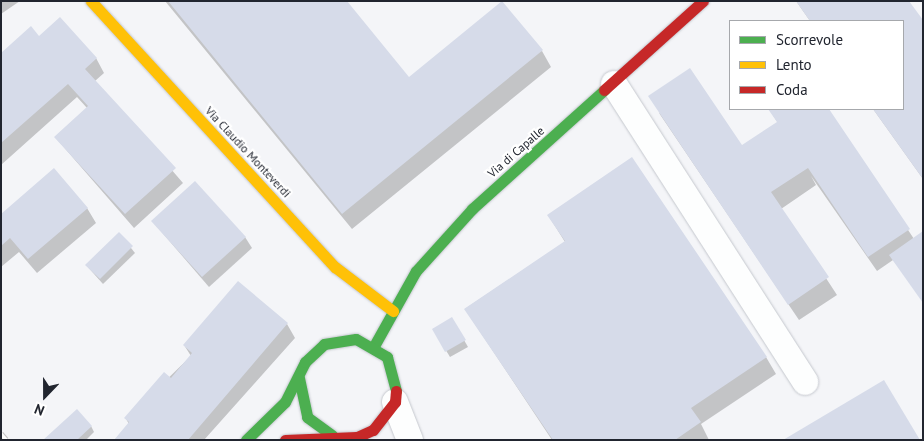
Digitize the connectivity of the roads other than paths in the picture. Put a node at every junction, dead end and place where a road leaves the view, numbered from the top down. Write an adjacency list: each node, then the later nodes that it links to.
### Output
1 (91, 1): 4 (street, Via Claudio Monteverdi)
2 (703, 1): 3 (street, Via di Capalle)
3 (614, 84): 4 (street, Via di Capalle); 7 (street)
4 (393, 311): 5 (street, Via di Capalle)
5 (374, 346): 6 (street); 8 (street)
6 (299, 378): 9 (street); 11 (street)
7 (804, 382)
8 (395, 402): 10 (street); 13 (street)
9 (332, 435): 10 (street); 12 (street)
10 (359, 438)
11 (246, 440)
12 (285, 440)
13 (410, 440)

